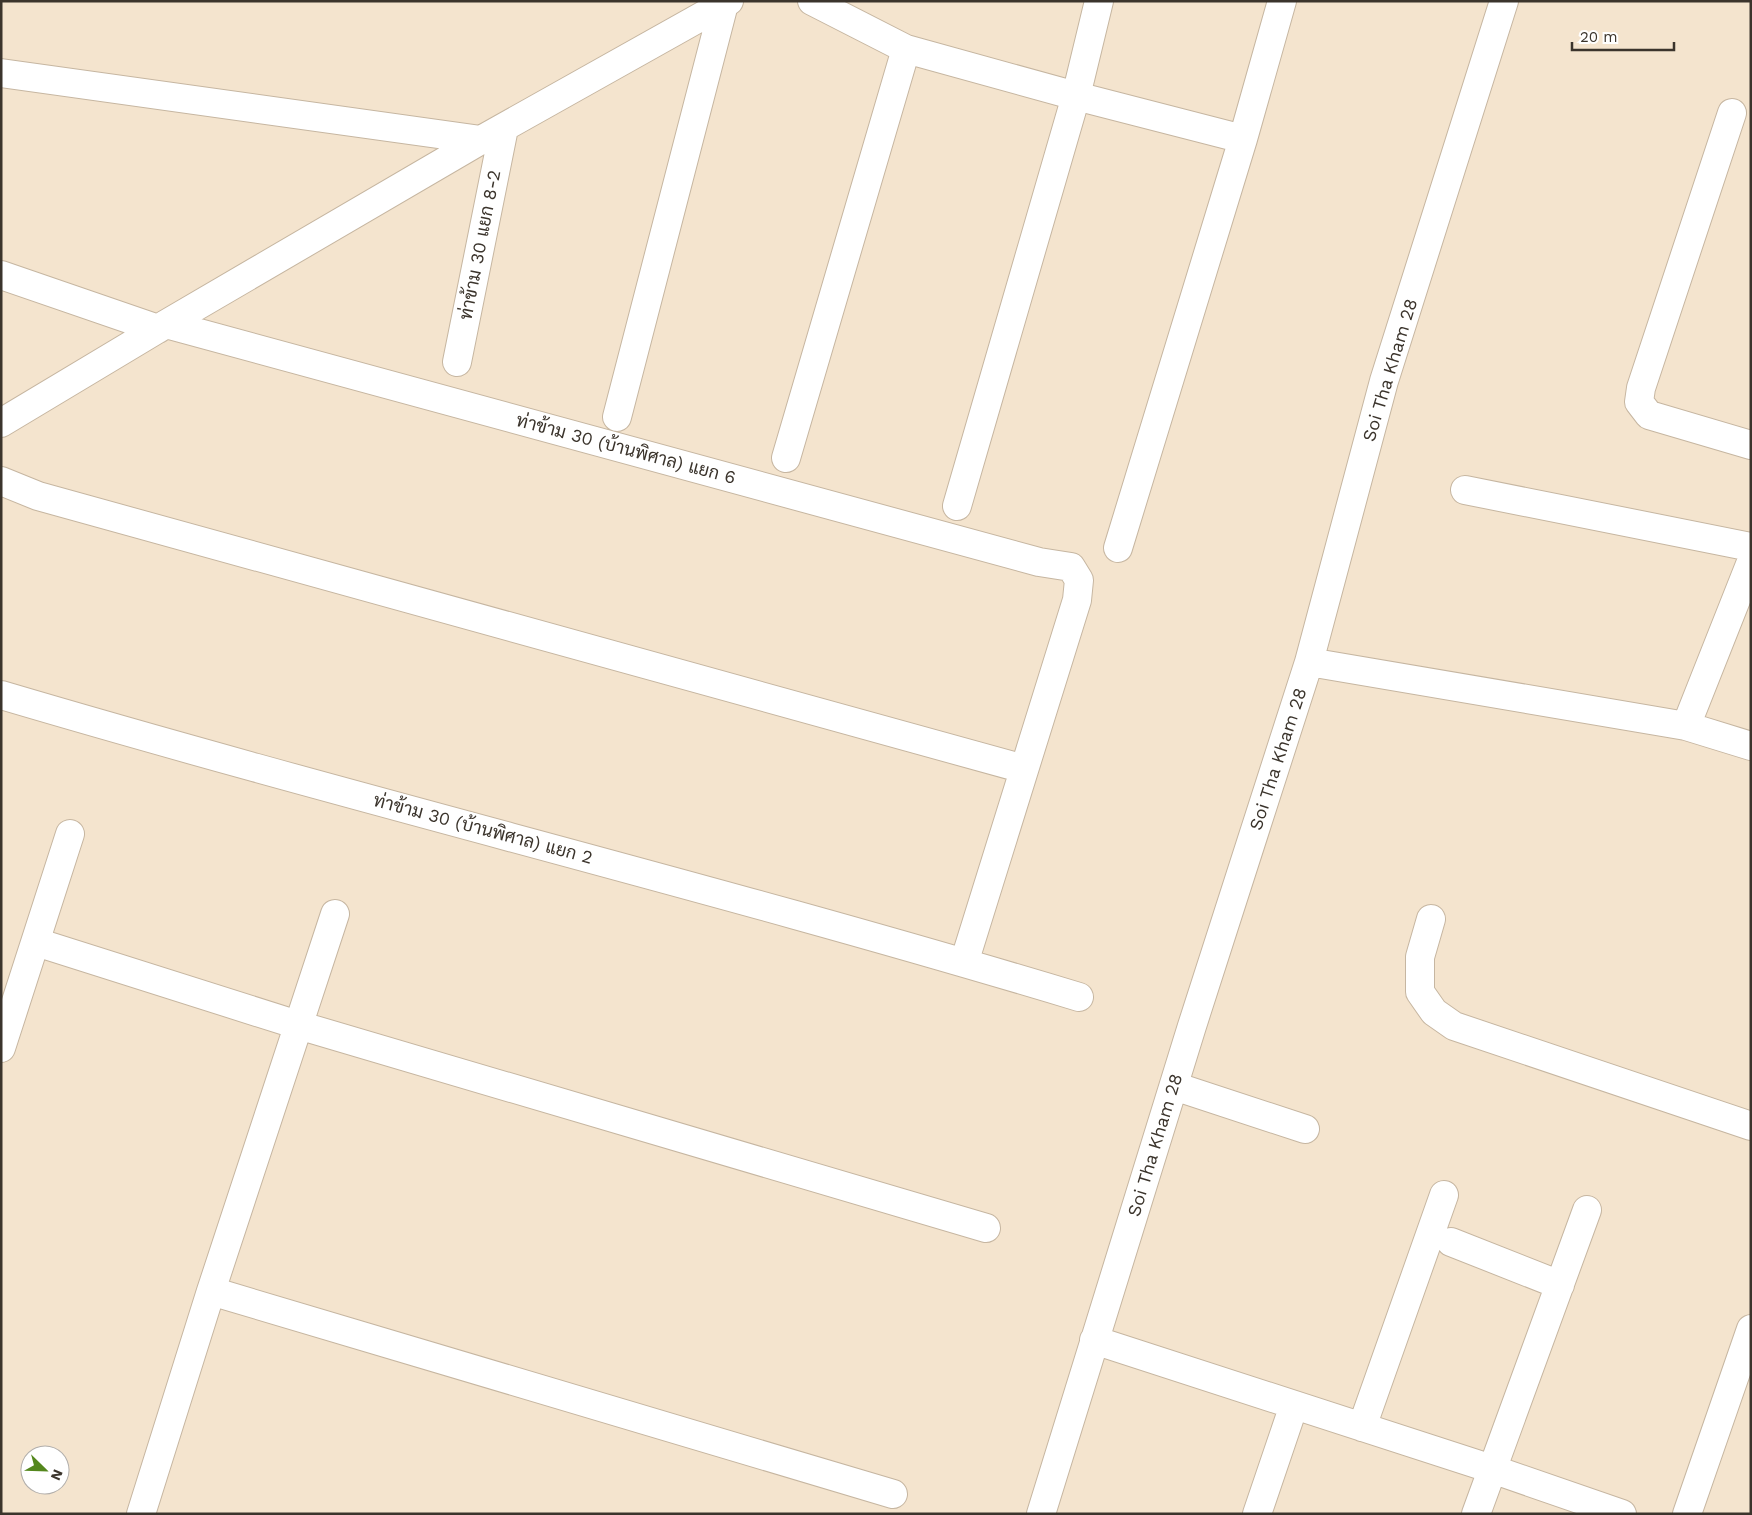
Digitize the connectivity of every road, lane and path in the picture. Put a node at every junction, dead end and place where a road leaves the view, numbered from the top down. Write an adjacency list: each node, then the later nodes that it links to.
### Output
1 (812, 1): 6 (street)
2 (1099, 1): 8 (street)
3 (1282, 1): 11 (street)
4 (1504, 1): 25 (street, Soi Tha Kham 28)
5 (727, 3): 10 (street); 15 (street)
6 (906, 49): 8 (street); 18 (street)
7 (1, 73): 10 (street)
8 (1076, 96): 11 (street); 21 (street)
9 (1732, 113): 17 (street)
10 (493, 134): 13 (street); 14 (street, ท่าข้าม 30 แยก 8-2)
11 (1243, 138): 23 (street)
12 (1, 275): 13 (street, ท่าข้าม 30 (บ้านพิศาล) แยก 6)
13 (162, 326): 16 (street); 29 (street, ท่าข้าม 30 (บ้านพิศาล) แยก 6)
14 (456, 362)
15 (618, 417)
16 (1, 423)
17 (1751, 445)
18 (786, 458)
19 (1, 481): 29 (street)
20 (1465, 490): 22 (street)
21 (957, 506)
22 (1751, 546)
23 (1118, 548)
24 (1751, 562): 27 (street)
25 (1309, 662): 27 (street); 38 (street, Soi Tha Kham 28)
26 (1, 695): 34 (street, ท่าข้าม 30 (บ้านพิศาล) แยก 2)
27 (1686, 726): 28 (street)
28 (1751, 746)
29 (1024, 769): 34 (street)
30 (70, 834): 33 (street)
31 (335, 914): 36 (street)
32 (1431, 920): 39 (street)
33 (36, 942): 36 (street); 37 (street)
34 (964, 963): 35 (street, ท่าข้าม 30 (บ้านพิศาล) แยก 2)
35 (1079, 997)
36 (298, 1025): 43 (street); 46 (street)
37 (1, 1048)
38 (1174, 1086): 40 (street); 48 (street, Soi Tha Kham 28)
39 (1751, 1126)
40 (1305, 1128)
41 (1444, 1194): 50 (street)
42 (1587, 1210): 45 (street)
43 (986, 1228)
44 (1451, 1242): 45 (street)
45 (1560, 1285): 51 (street)
46 (211, 1291): 52 (street); 53 (street)
47 (1751, 1329): 58 (street)
48 (1094, 1340): 49 (street); 54 (street, Soi Tha Kham 28)
49 (1294, 1405): 50 (street); 55 (street)
50 (1362, 1427): 51 (street)
51 (1492, 1469): 56 (street); 57 (street)
52 (893, 1494)
53 (141, 1514)
54 (1041, 1514)
55 (1257, 1514)
56 (1476, 1514)
57 (1622, 1514)
58 (1688, 1514)

